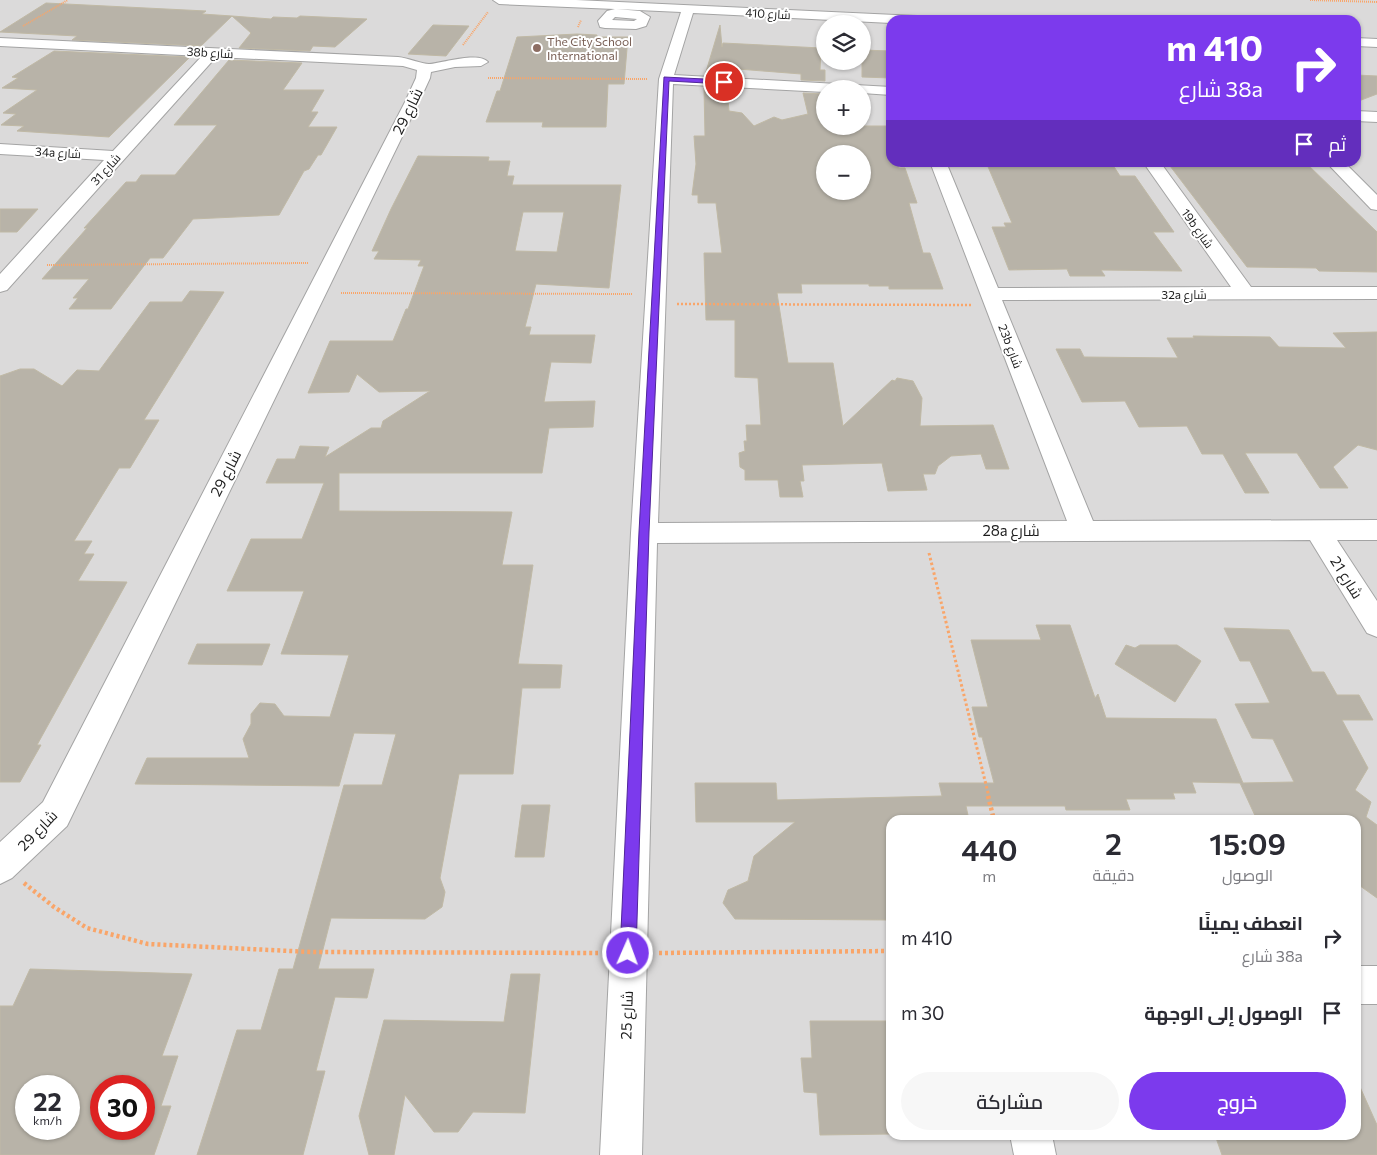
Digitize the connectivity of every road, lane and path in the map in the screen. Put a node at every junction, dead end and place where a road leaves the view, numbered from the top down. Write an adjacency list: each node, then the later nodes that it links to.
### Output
1 (68, 0): 9 (path)
2 (1310, 0): 3 (path)
3 (1377, 2)
4 (559, 3): 5 (street, شارع 410); 6 (street, شارع 410); 7 (street)
5 (495, 4): 17 (path)
6 (688, 9): 8 (street, شارع 410); 20 (street, شارع 25)
7 (545, 16)
8 (886, 19)
9 (17, 30)
10 (1361, 38): 11 (street)
11 (1377, 38)
12 (0, 42): 16 (street, 38b شارع)
13 (1361, 42): 14 (street)
14 (1377, 43)
15 (487, 49): 19 (street)
16 (212, 53): 18 (street, 38b شارع); 27 (street, شارع 31)
17 (450, 64): 18 (street); 19 (street)
18 (422, 67): 32 (street, شارع 29)
19 (482, 70): 20 (path)
20 (666, 79): 21 (street); 38 (street, شارع 25)
21 (816, 87)
22 (871, 90): 23 (street)
23 (886, 91)
24 (1361, 116): 25 (street)
25 (1377, 117)
26 (0, 149): 27 (street, 34a شارع)
27 (117, 156): 33 (street, شارع 31)
28 (940, 167): 39 (street, 23b شارع)
29 (1154, 167): 37 (street, 19b شارع)
30 (1339, 167): 31 (street)
31 (1377, 204)
32 (331, 263): 33 (path); 35 (street, شارع 29)
33 (19, 266): 34 (street, شارع 31)
34 (0, 286)
35 (315, 293): 38 (path); 47 (street, شارع 29)
36 (1377, 293): 37 (street, 32a شارع)
37 (1246, 294): 39 (street, 32a شارع)
38 (657, 299): 39 (path); 44 (street, شارع 25)
39 (992, 300): 40 (street, 23b شارع)
40 (1083, 530): 41 (street, 28a شارع); 43 (street, 28a شارع)
41 (1317, 530): 42 (street, 28a شارع); 45 (street, شارع 21)
42 (1377, 530)
43 (923, 531): 44 (street, 28a شارع); 46 (path)
44 (644, 532): 49 (street, شارع 25)
45 (1377, 625)
46 (993, 815)
47 (1, 866): 49 (path)
48 (886, 951): 49 (path)
49 (628, 953): 53 (street, شارع 25)
50 (1361, 985): 51 (street)
51 (1377, 985)
52 (1032, 1140): 54 (street)
53 (621, 1155)
54 (1035, 1155)

